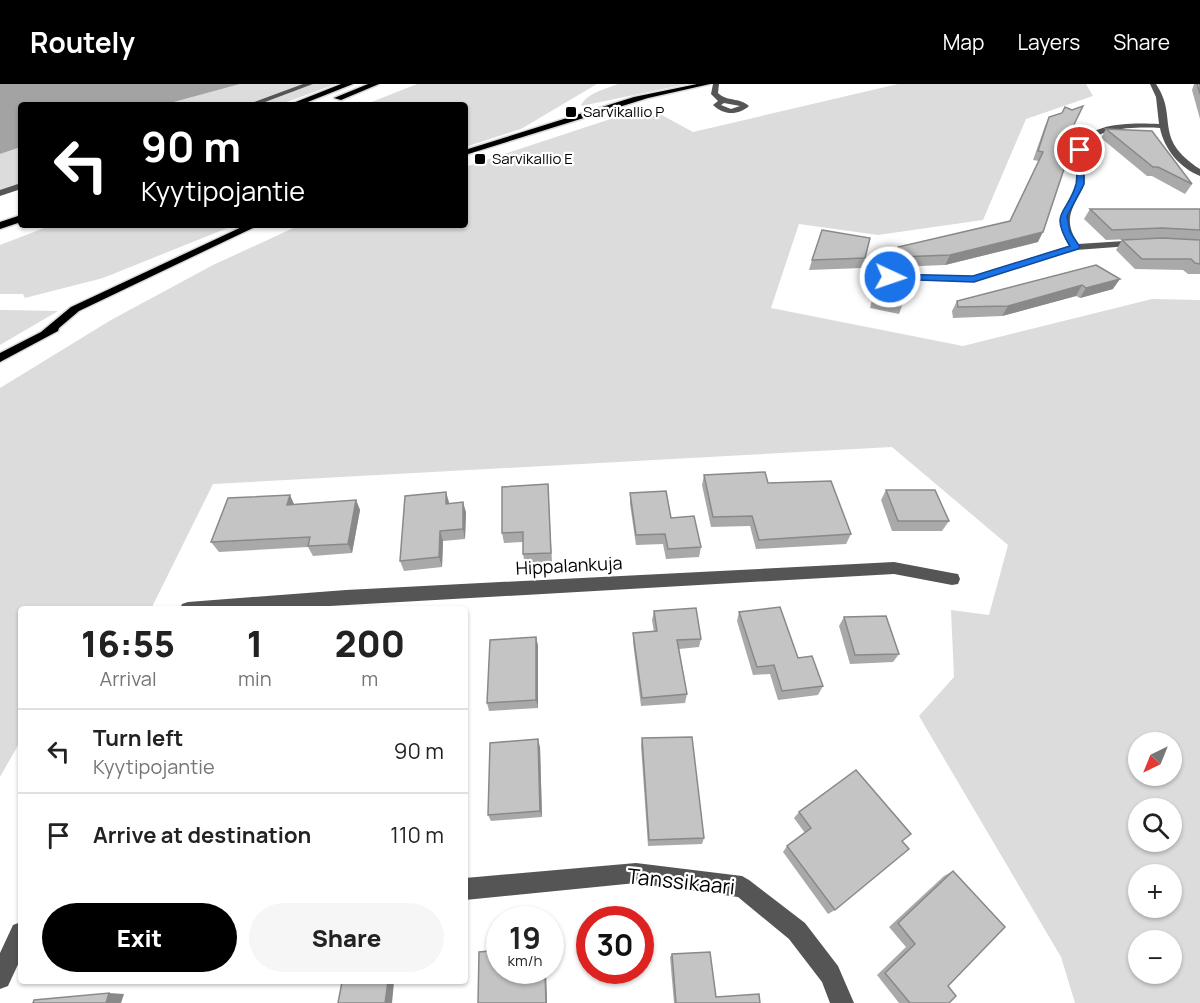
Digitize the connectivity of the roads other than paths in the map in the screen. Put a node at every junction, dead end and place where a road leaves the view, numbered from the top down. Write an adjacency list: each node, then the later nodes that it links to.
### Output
1 (310, 84): 8 (street)
2 (349, 84): 9 (highway)
3 (375, 84): 10 (highway)
4 (707, 84): 12 (main road)
5 (716, 84): 7 (street)
6 (1153, 84): 11 (street)
7 (722, 101)
8 (259, 102)
9 (300, 102)
10 (327, 102)
11 (1162, 126): 13 (street); 22 (street)
12 (468, 152)
13 (1200, 173)
14 (18, 187): 15 (street)
15 (0, 194)
16 (18, 207): 17 (highway)
17 (0, 213)
18 (18, 219): 19 (highway)
19 (0, 226)
20 (249, 228): 24 (main road)
21 (1155, 243): 22 (street)
22 (1075, 247): 23 (street)
23 (890, 277)
24 (0, 358)
25 (952, 579): 26 (street, Hippalankuja)
26 (228, 606)
27 (468, 889): 30 (street, Tanssikaari)
28 (18, 939): 29 (street)
29 (0, 978)
30 (842, 1003)

